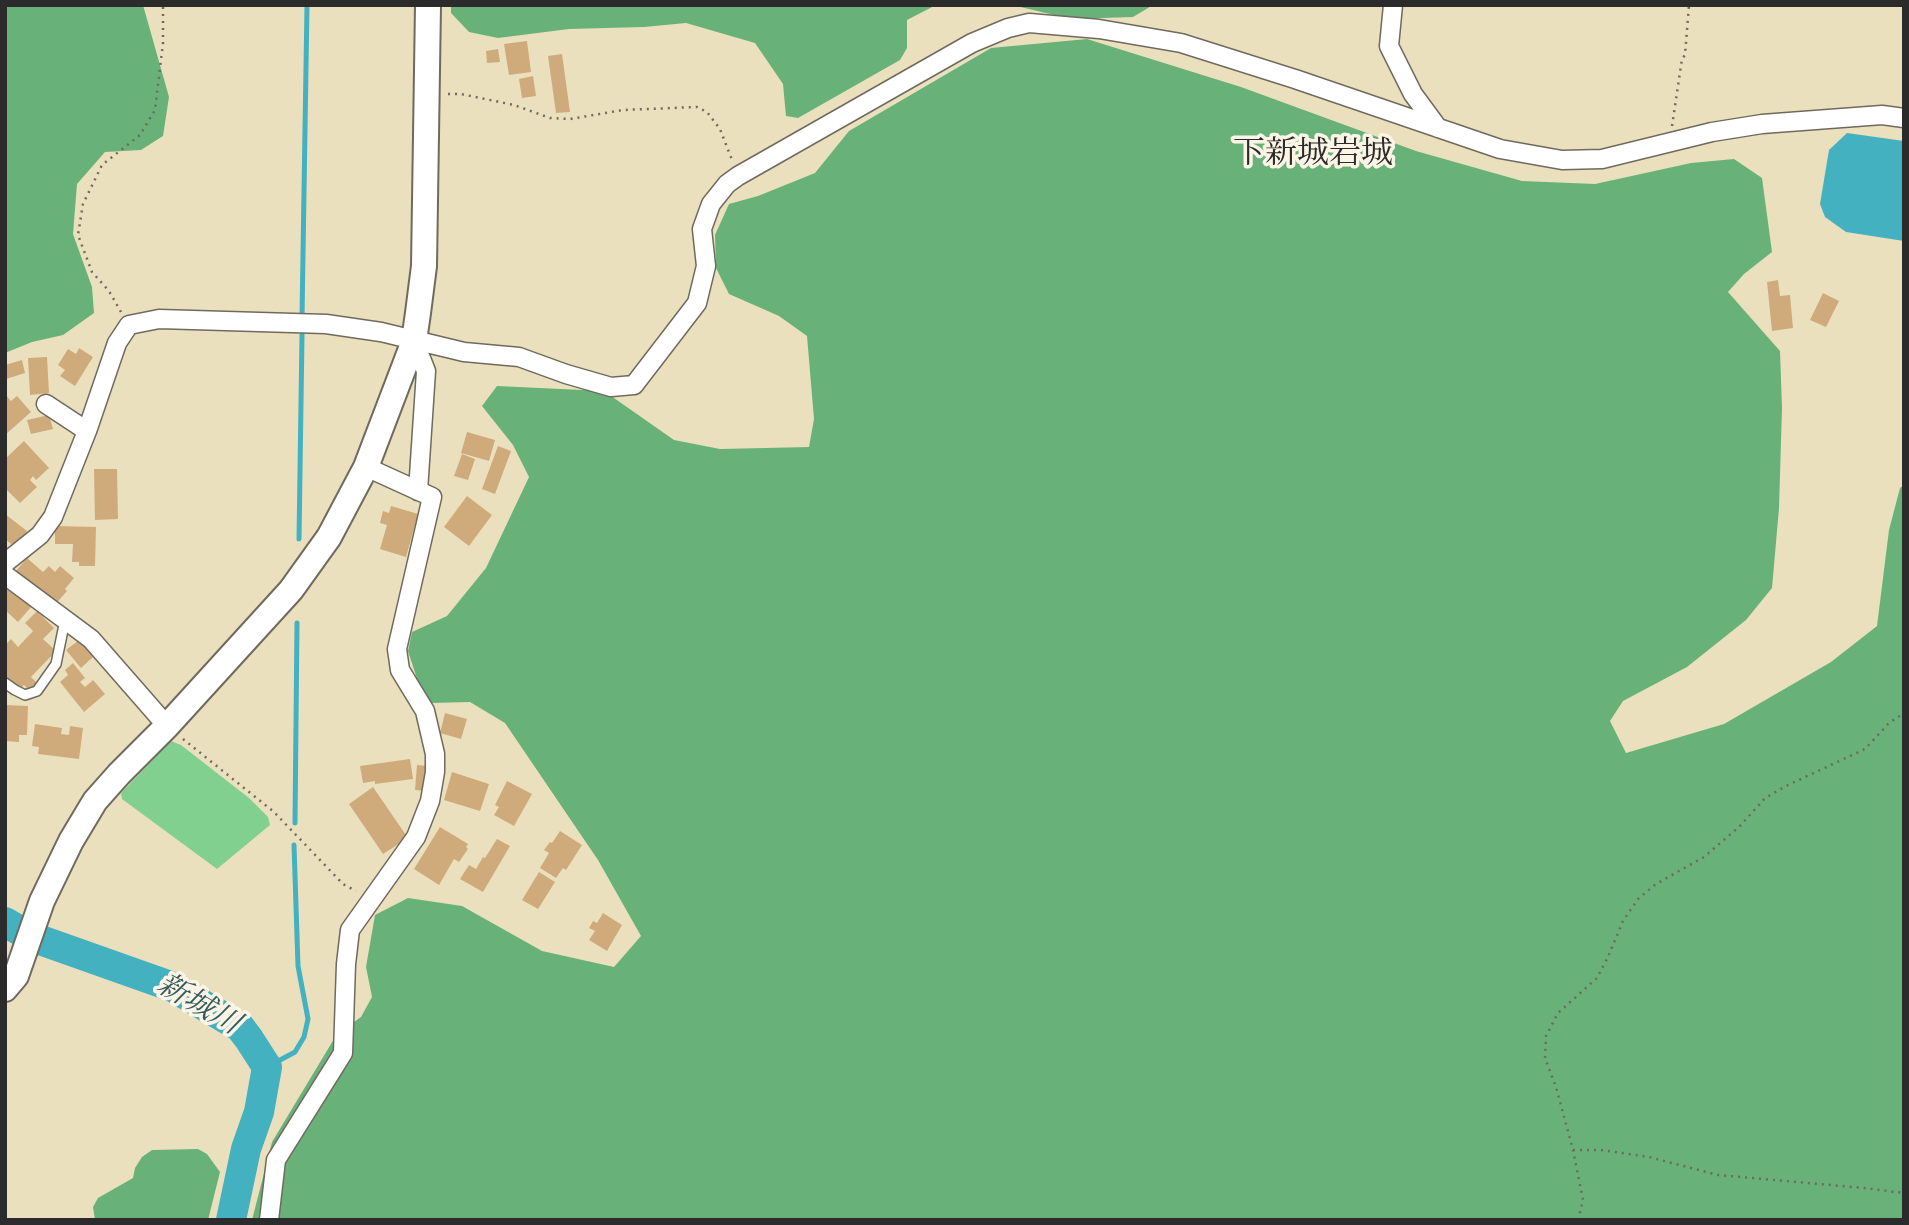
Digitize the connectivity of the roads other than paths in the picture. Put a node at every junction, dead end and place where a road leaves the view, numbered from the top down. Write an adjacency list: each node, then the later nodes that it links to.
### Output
1 (428, 5): 5 (street)
2 (1393, 5): 4 (street)
3 (1904, 118): 4 (street)
4 (1438, 128): 5 (street)
5 (414, 341): 7 (street); 8 (street); 9 (street)
6 (46, 404): 7 (street)
7 (87, 431): 10 (street)
8 (366, 467): 9 (street); 14 (street)
9 (418, 491): 16 (street)
10 (5, 563)
11 (5, 575): 12 (street)
12 (65, 619): 13 (lane); 14 (street)
13 (5, 683)
14 (167, 726): 15 (street)
15 (11, 982)
16 (269, 1220)

